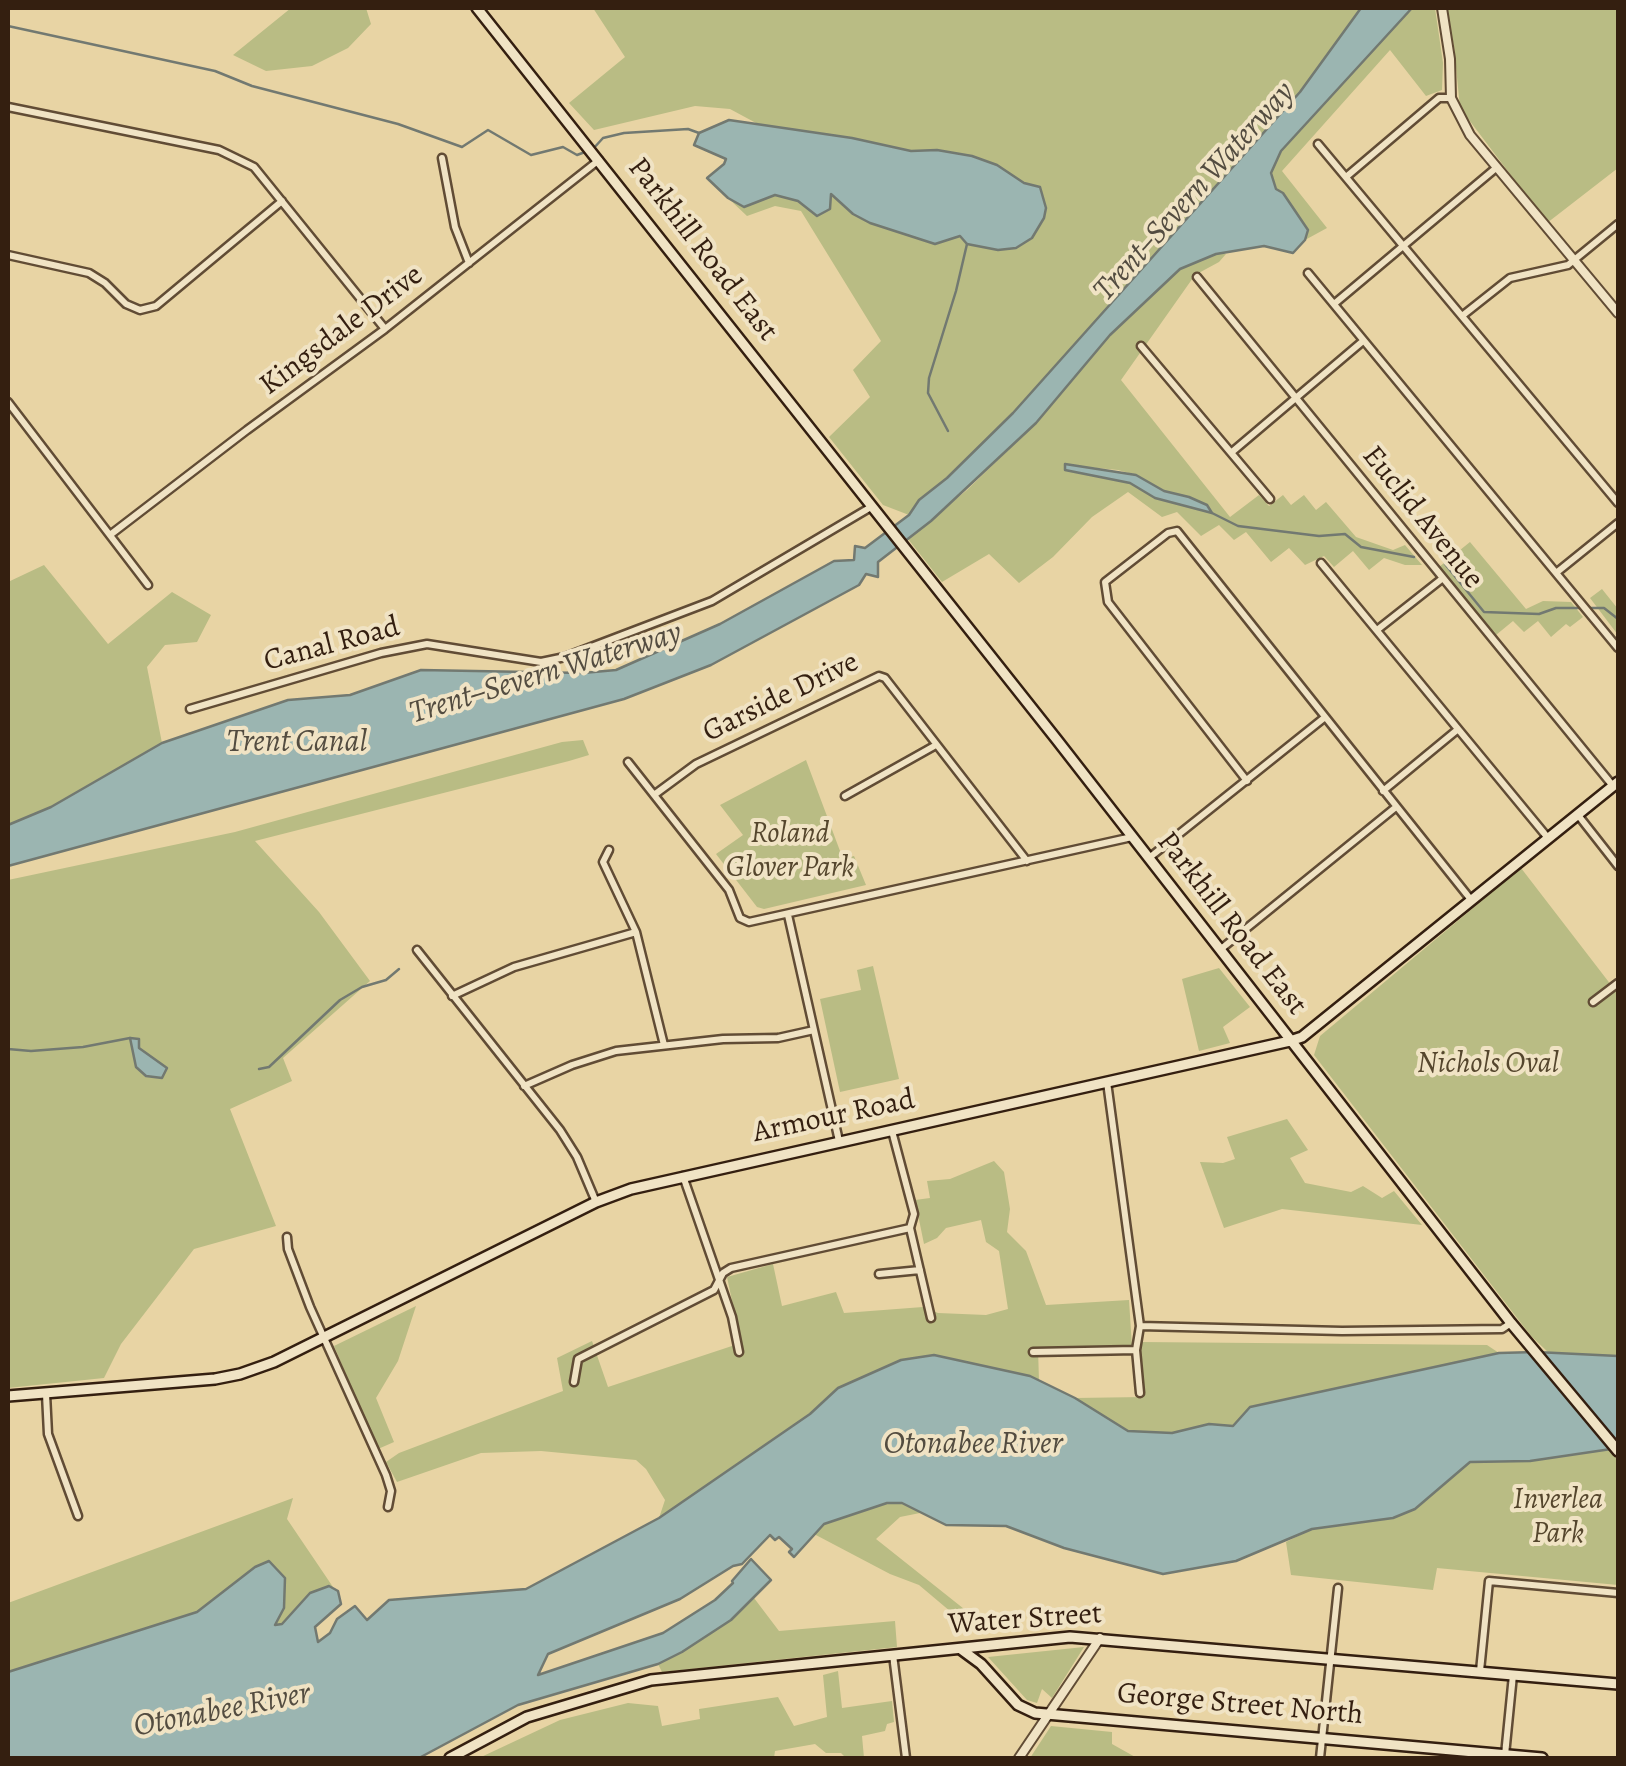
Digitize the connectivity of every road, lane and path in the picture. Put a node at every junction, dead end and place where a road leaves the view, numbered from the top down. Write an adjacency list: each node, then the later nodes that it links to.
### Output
1 (478, 8): 7 (main road, Parkhill Road East)
2 (1442, 8): 3 (street)
3 (1451, 98): 8 (street); 9 (street)
4 (8, 107): 10 (street)
5 (1318, 144): 9 (street)
6 (442, 158): 15 (street)
7 (599, 160): 15 (street, Kingsdale Drive); 29 (main road, Parkhill Road East)
8 (1496, 168): 12 (street); 14 (street)
9 (1346, 177): 12 (street)
10 (282, 202): 13 (street); 21 (street)
11 (1618, 224): 14 (street)
12 (1402, 248): 18 (street); 20 (street)
13 (8, 255)
14 (1574, 260): 19 (street); 20 (street)
15 (469, 263): 21 (street, Kingsdale Drive)
16 (1308, 273): 18 (street)
17 (1197, 277): 24 (street, Euclid Avenue)
18 (1334, 304): 22 (street)
19 (1618, 313)
20 (1462, 316): 28 (street)
21 (385, 329): 31 (street, Kingsdale Drive)
22 (1363, 341): 24 (street); 33 (street)
23 (1141, 346): 26 (street)
24 (1296, 398): 26 (street); 34 (street, Euclid Avenue)
25 (8, 402): 31 (street)
26 (1232, 452): 27 (street)
27 (1270, 499)
28 (1618, 502)
29 (871, 507): 38 (street, Canal Road); 50 (main road, Parkhill Road East)
30 (1618, 523): 33 (street)
31 (110, 536): 35 (street)
32 (1322, 564): 36 (street)
33 (1556, 573): 37 (street)
34 (1442, 578): 36 (street); 44 (street, Euclid Avenue)
35 (148, 585)
36 (1377, 630): 40 (street)
37 (1618, 648)
38 (190, 709)
39 (1324, 718): 43 (street); 43 (street); 45 (street)
40 (1457, 730): 45 (street); 51 (street)
41 (936, 745): 46 (street, Garside Drive); 47 (street); 54 (street, Garside Drive)
42 (628, 762): 46 (street)
43 (1246, 781): 53 (street)
44 (1616, 784): 49 (main road, Armour Road)
45 (1383, 792): 48 (street)
46 (654, 795): 57 (street)
47 (845, 796)
48 (1396, 807): 56 (street); 59 (street)
49 (1578, 816): 51 (main road, Armour Road); 55 (street)
50 (1132, 838): 53 (main road, Parkhill Road East); 54 (street)
51 (1549, 840): 56 (main road, Armour Road)
52 (610, 850): 58 (street)
53 (1148, 858): 59 (main road, Parkhill Road East)
54 (1028, 861): 57 (street)
55 (1618, 866)
56 (1472, 901): 65 (main road, Armour Road)
57 (788, 915): 64 (street)
58 (636, 932): 62 (street); 66 (street)
59 (1221, 949): 65 (main road, Parkhill Road East)
60 (417, 950): 62 (street)
61 (1618, 983): 63 (street)
62 (452, 996): 68 (street)
63 (1594, 1002)
64 (814, 1030): 66 (street); 70 (street)
65 (1290, 1042): 67 (main road, Armour Road); 79 (main road, Parkhill Road East)
66 (664, 1045): 68 (street)
67 (1106, 1082): 69 (main road, Armour Road); 80 (street)
68 (524, 1086): 72 (street)
69 (892, 1130): 70 (main road, Armour Road); 73 (street)
70 (838, 1141): 71 (main road, Armour Road)
71 (683, 1175): 72 (main road, Armour Road); 77 (street)
72 (596, 1202): 81 (main road, Armour Road)
73 (910, 1228): 75 (street); 77 (street)
74 (288, 1236): 81 (street)
75 (920, 1270): 76 (street); 78 (street)
76 (879, 1274)
77 (720, 1280): 83 (street); 85 (street)
78 (932, 1318)
79 (1511, 1323): 80 (street); 89 (main road, Parkhill Road East)
80 (1140, 1326): 82 (street)
81 (325, 1337): 87 (main road, Armour Road); 90 (street)
82 (1136, 1350): 84 (street); 86 (street)
83 (739, 1352)
84 (1033, 1352)
85 (574, 1382)
86 (1140, 1393)
87 (46, 1394): 88 (main road, Armour Road); 91 (street)
88 (8, 1396)
89 (1618, 1452)
90 (388, 1507)
91 (78, 1516)
92 (1338, 1588): 98 (street)
93 (1618, 1593): 100 (street)
94 (1100, 1638): 95 (main road, Water Street); 98 (main road, Water Street); 103 (street)
95 (994, 1646): 96 (main road, Water Street); 99 (main road)
96 (960, 1648): 97 (main road, Water Street); 99 (main road, George Street North)
97 (893, 1654): 106 (main road, Water Street); 107 (street)
98 (1330, 1657): 100 (main road, Water Street); 104 (street)
99 (981, 1664): 103 (main road, George Street North)
100 (1480, 1671): 101 (main road, Water Street)
101 (1513, 1674): 102 (main road, Water Street); 105 (street)
102 (1618, 1684)
103 (1049, 1713): 104 (main road, George Street North); 108 (street)
104 (1322, 1738): 105 (main road, George Street North); 109 (street)
105 (1505, 1757): 110 (main road, George Street North)
106 (450, 1758)
107 (906, 1758)
108 (1020, 1758)
109 (1320, 1758)
110 (1542, 1758)

